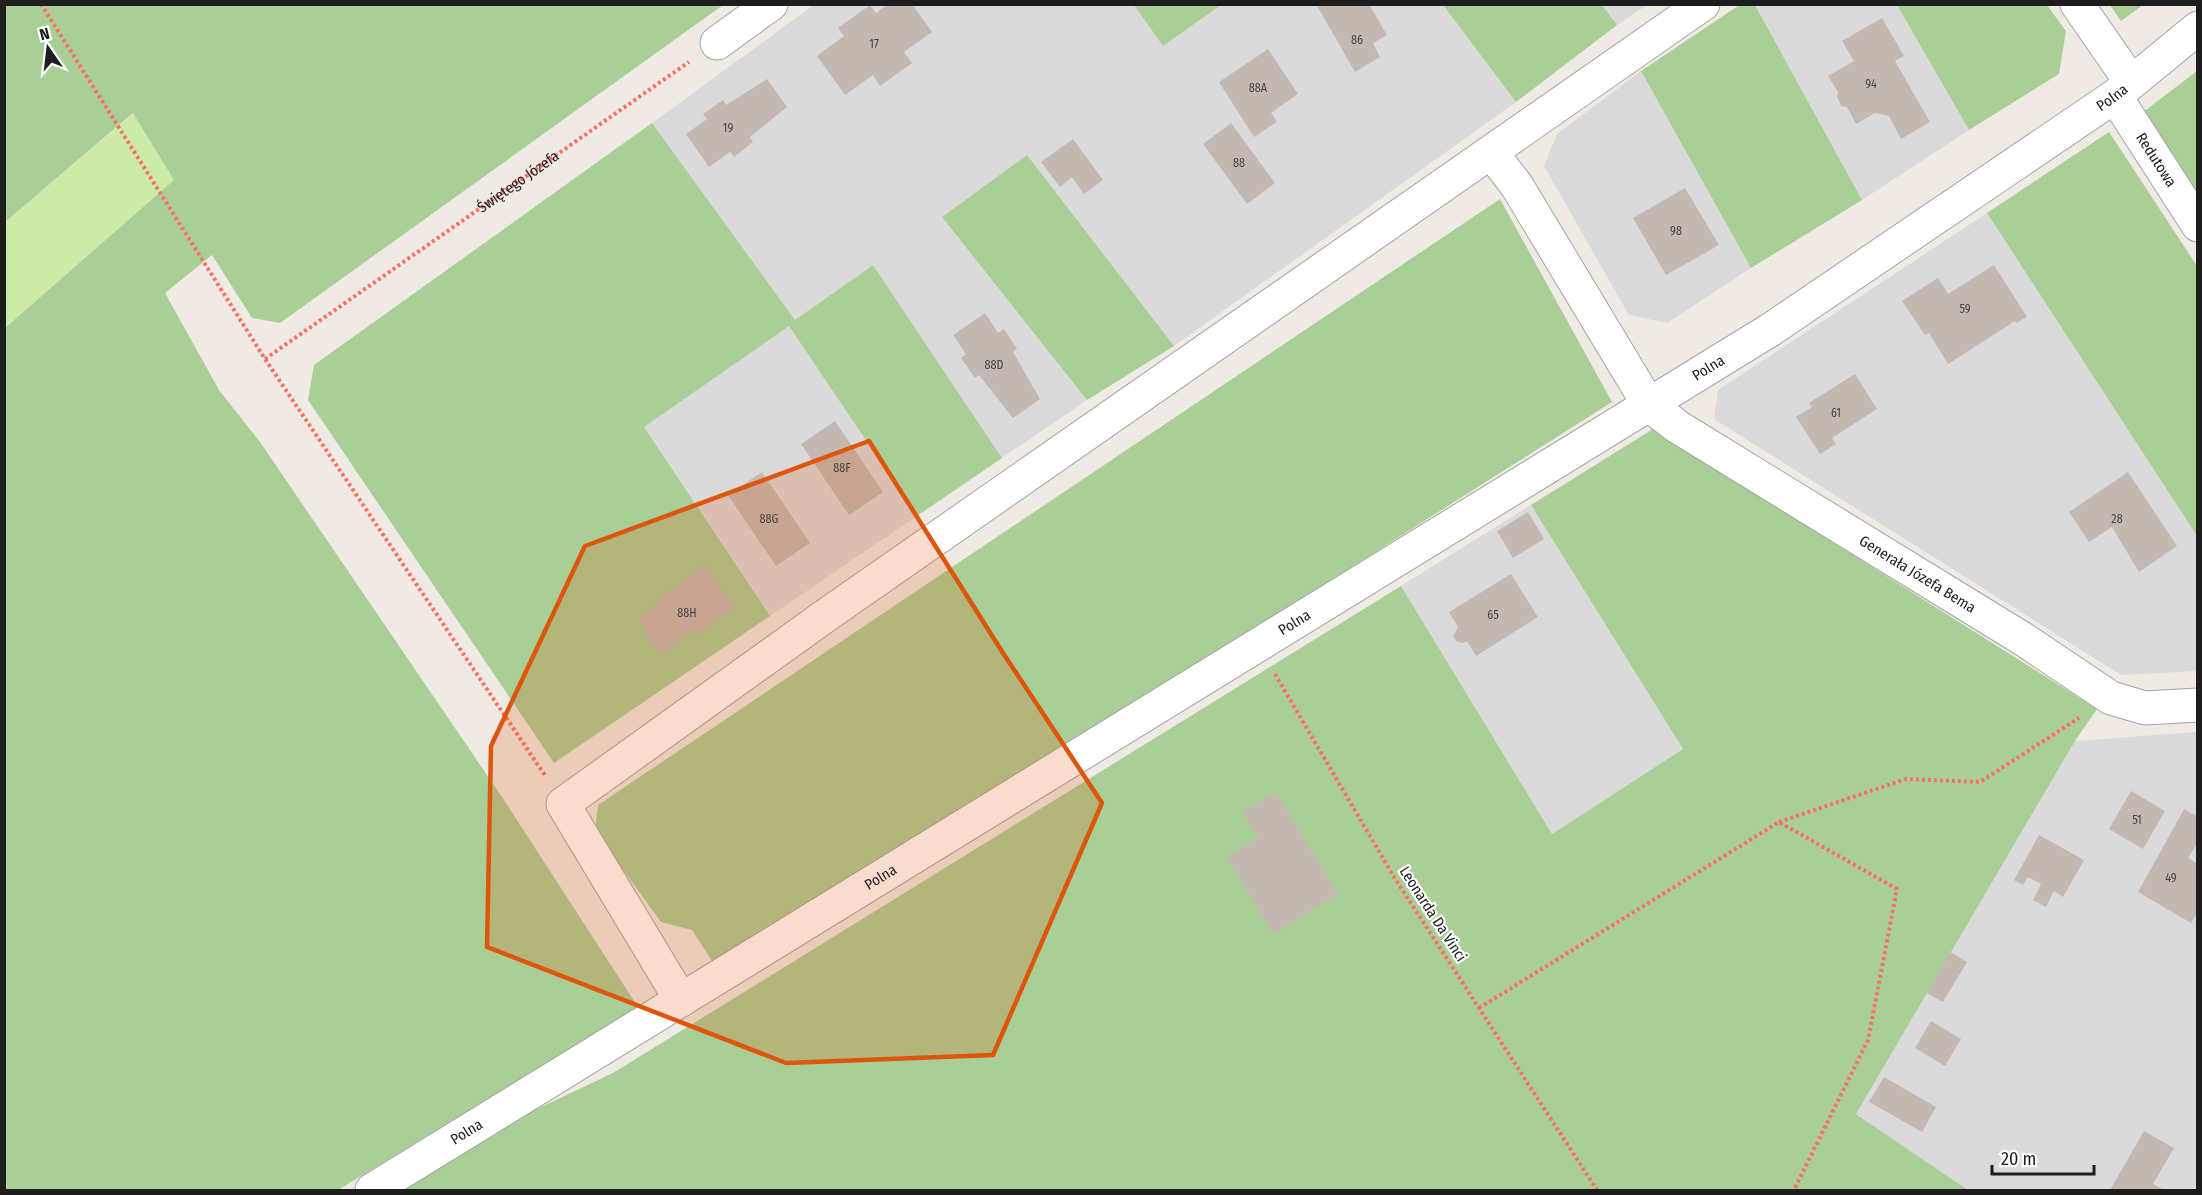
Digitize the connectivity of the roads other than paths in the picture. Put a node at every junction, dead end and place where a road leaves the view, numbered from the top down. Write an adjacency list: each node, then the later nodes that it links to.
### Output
1 (771, 4): 5 (street)
2 (1703, 4): 7 (street)
3 (2077, 4): 6 (street)
4 (2198, 28): 6 (street, Polna)
5 (717, 43)
6 (2123, 89): 8 (street, Redutowa); 9 (street, Polna)
7 (1491, 152): 9 (street); 11 (street)
8 (2198, 225)
9 (1649, 405): 10 (street, Generała Józefa Bema); 11 (street, Polna)
10 (2198, 705)
11 (681, 1000): 12 (street, Polna)
12 (372, 1191)

